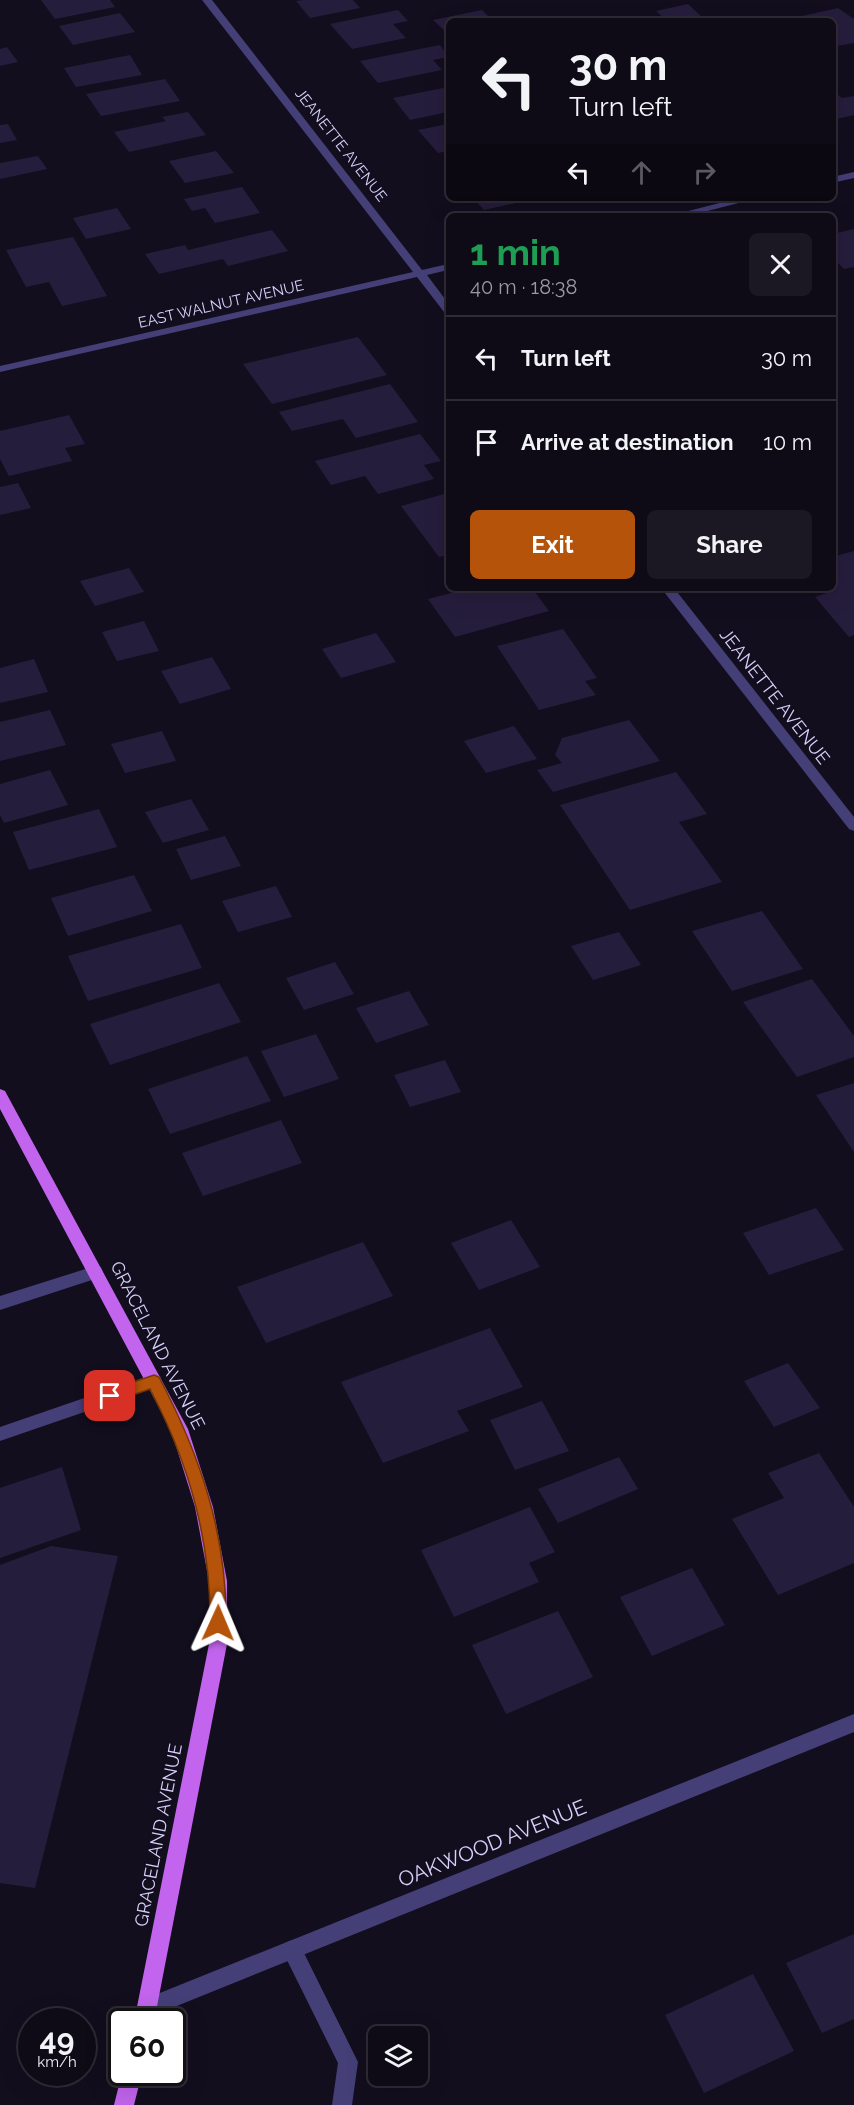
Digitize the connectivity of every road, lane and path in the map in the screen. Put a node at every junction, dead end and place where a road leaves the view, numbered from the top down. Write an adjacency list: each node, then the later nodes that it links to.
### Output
1 (207, 0): 7 (street, JEANETTE AVENUE)
2 (854, 175): 3 (street)
3 (836, 179)
4 (740, 201): 5 (street)
5 (687, 213)
6 (446, 268): 7 (street, EAST WALNUT AVENUE)
7 (420, 274): 8 (street, JEANETTE AVENUE); 9 (street, EAST WALNUT AVENUE)
8 (446, 307)
9 (0, 369)
10 (669, 591): 11 (street, JEANETTE AVENUE)
11 (854, 826)
12 (0, 1095): 13 (main road, GRACELAND AVENUE)
13 (95, 1272): 14 (street); 15 (main road, GRACELAND AVENUE)
14 (0, 1302)
15 (154, 1382): 16 (street); 19 (main road, GRACELAND AVENUE)
16 (0, 1434)
17 (854, 1723): 18 (street, OAKWOOD AVENUE)
18 (291, 1950): 20 (street, OAKWOOD AVENUE); 23 (street)
19 (147, 2008)
20 (162, 2008)
21 (129, 2086): 22 (main road)
22 (124, 2105)
23 (342, 2105)

